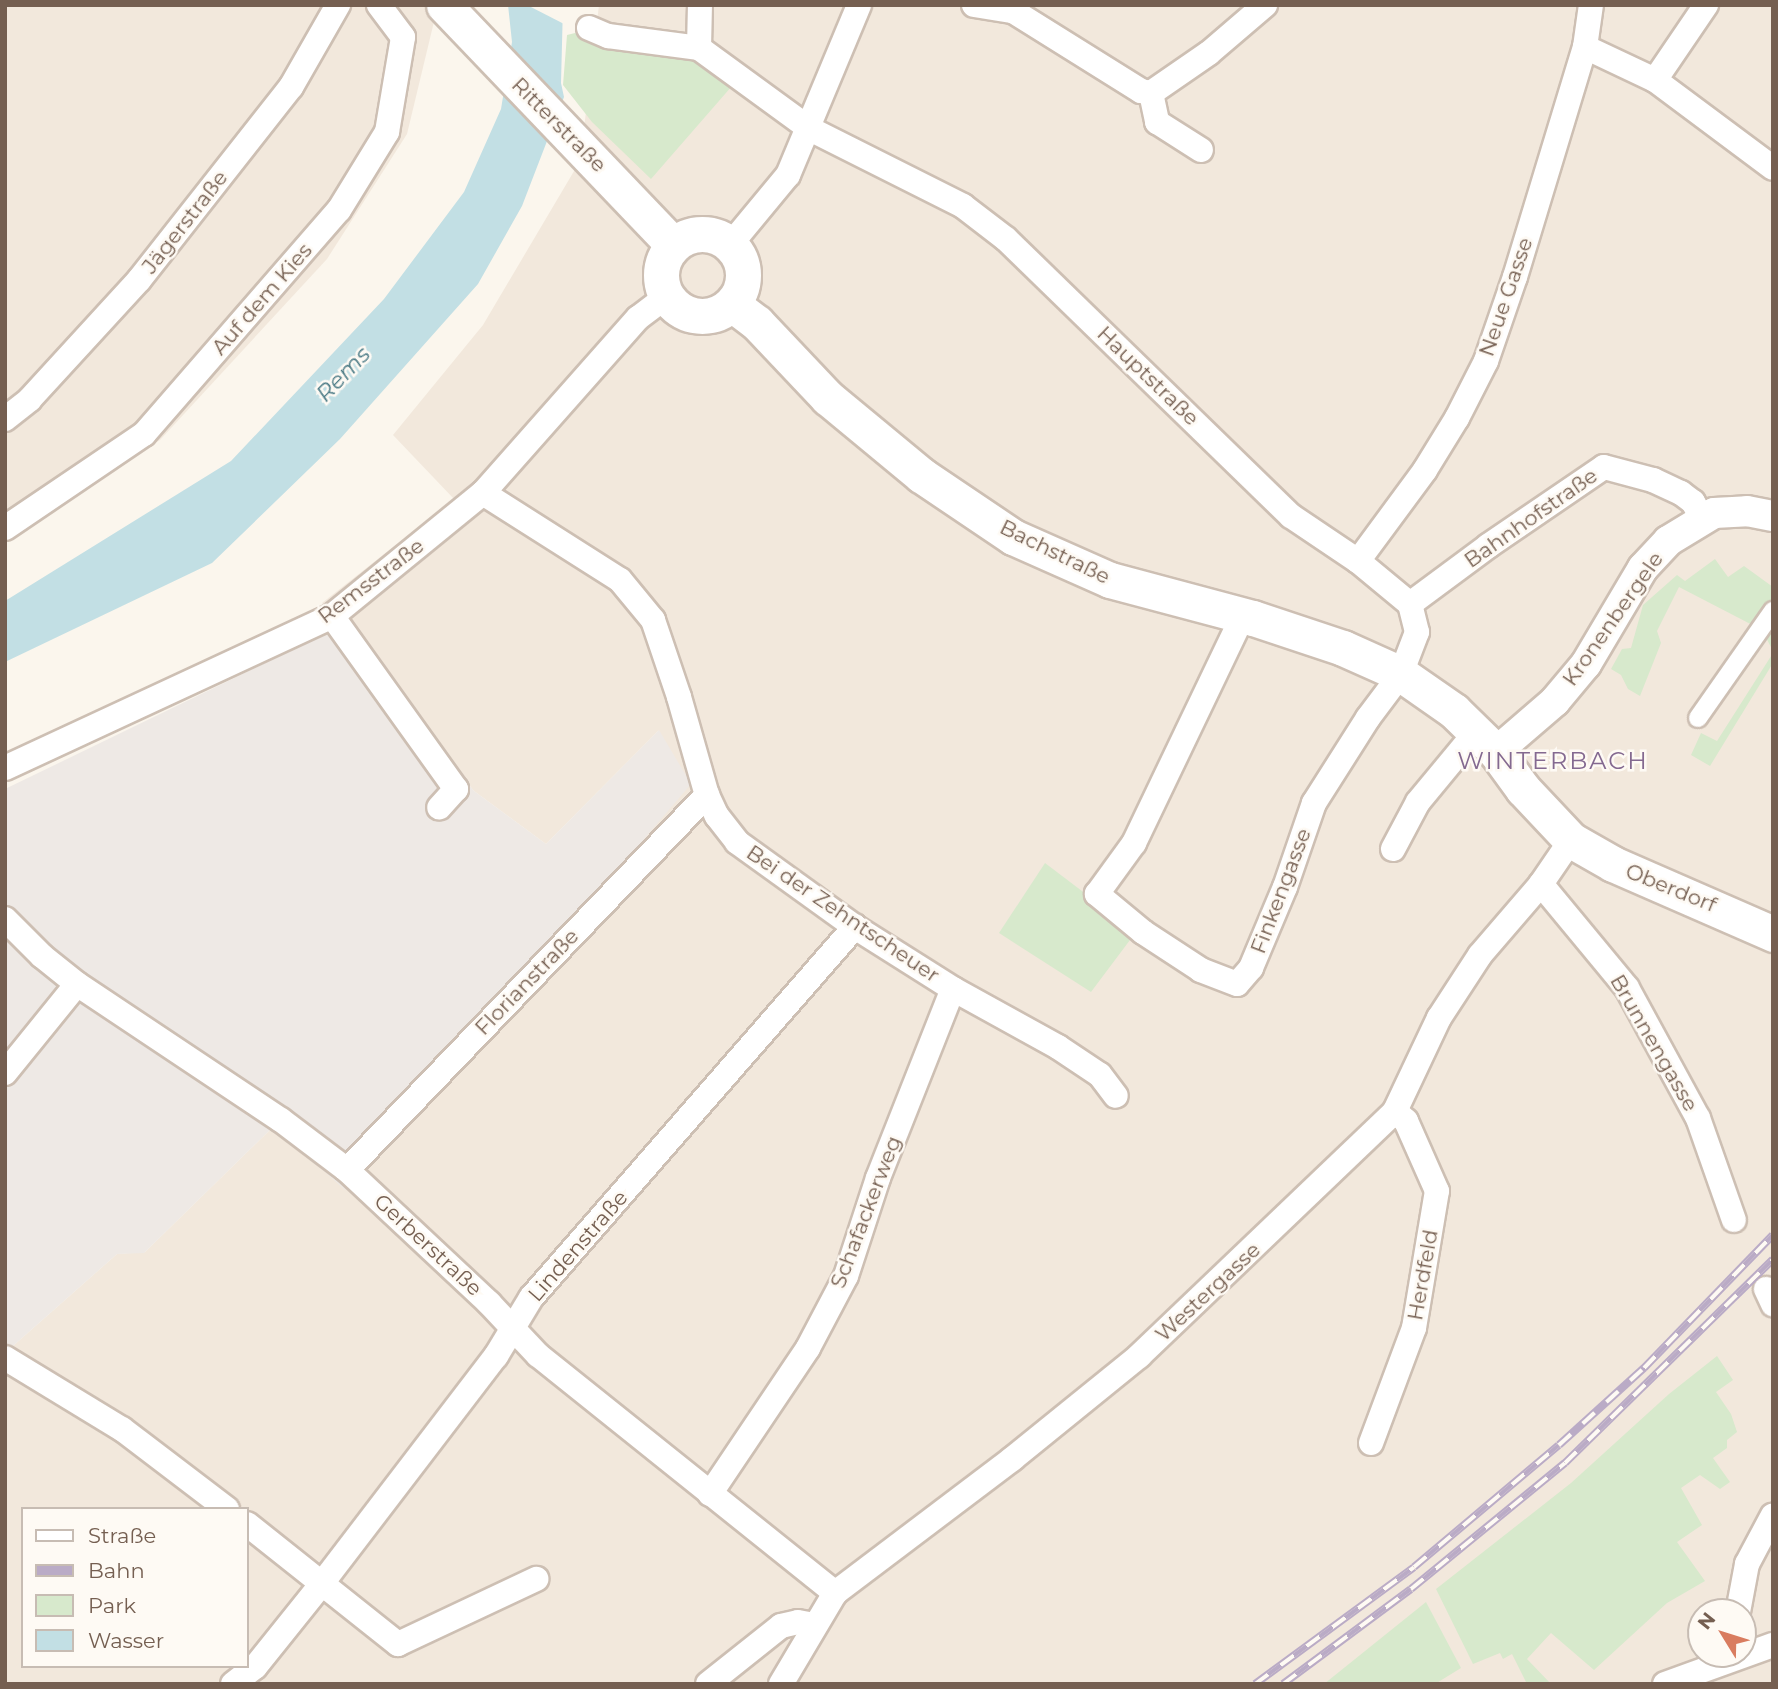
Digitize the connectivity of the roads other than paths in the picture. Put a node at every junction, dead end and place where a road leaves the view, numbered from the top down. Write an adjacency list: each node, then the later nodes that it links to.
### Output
1 (338, 5): 22 (street, Jägerstraße)
2 (379, 5): 26 (street, Auf dem Kies)
3 (444, 5): 19 (main road, Ritterstraße)
4 (700, 5): 12 (street)
5 (859, 5): 15 (street)
6 (974, 5): 14 (street)
7 (1265, 5): 14 (street)
8 (1591, 5): 11 (street, Neue Gasse)
9 (1706, 5): 13 (street)
10 (589, 28): 12 (street)
11 (1585, 47): 13 (street); 27 (street, Neue Gasse)
12 (699, 48): 15 (street, Hauptstraße)
13 (1656, 80): 17 (street)
14 (1151, 93): 16 (street)
15 (810, 129): 18 (street); 27 (street, Hauptstraße)
16 (1201, 150)
17 (1773, 168)
18 (730, 244): 19 (main road); 21 (main road)
19 (673, 245): 20 (main road)
20 (666, 297): 21 (main road); 23 (street, Remsstraße)
21 (732, 304): 30 (main road, Bachstraße)
22 (5, 419)
23 (483, 494): 31 (street, Remsstraße); 36 (street, Bei der Zehntscheuer)
24 (1773, 516): 25 (street)
25 (1702, 518): 28 (street, Bahnhofstraße); 34 (street, Kronenbergele)
26 (5, 528)
27 (1358, 561): 28 (street, Hauptstraße)
28 (1410, 604): 32 (street)
29 (1773, 611): 33 (street)
30 (1243, 615): 32 (main road, Bachstraße); 32 (street, Finkengasse)
31 (332, 616): 35 (street, Remsstraße); 37 (street)
32 (1401, 674): 34 (main road, Bachstraße)
33 (1698, 718)
34 (1486, 742): 38 (main road, Oberdorf); 39 (street)
35 (5, 768)
36 (707, 795): 42 (street, Bei der Zehntscheuer); 49 (street, Florianstraße)
37 (439, 808)
38 (1571, 840): 40 (street, Westergasse); 43 (main road, Oberdorf)
39 (1393, 849)
40 (1541, 884): 48 (street, Westergasse); 50 (street, Brunnengasse)
41 (5, 919): 44 (street, Gerberstraße)
42 (855, 927): 45 (street, Bei der Zehntscheuer); 51 (street, Lindenstraße)
43 (1773, 934)
44 (77, 984): 46 (street); 49 (street, Gerberstraße)
45 (953, 989): 47 (street, Bei der Zehntscheuer); 54 (street, Schafackerweg)
46 (5, 1073)
47 (1116, 1096)
48 (1395, 1111): 53 (street, Herdfeld); 60 (street, Westergasse)
49 (347, 1170): 51 (street, Gerberstraße)
50 (1734, 1220)
51 (512, 1329): 54 (street, Gerberstraße); 59 (street, Lindenstraße)
52 (5, 1358): 55 (street)
53 (1371, 1443)
54 (710, 1494): 60 (street, Gerberstraße)
55 (224, 1507)
56 (1773, 1515): 61 (street)
57 (248, 1525): 59 (street)
58 (536, 1579): 59 (street)
59 (323, 1582): 66 (street, Lindenstraße)
60 (835, 1593): 62 (street, Westergasse)
61 (1741, 1598)
62 (813, 1625): 67 (street); 68 (street, Westergasse)
63 (1773, 1645): 64 (street)
64 (1757, 1653)
65 (1722, 1668): 69 (street)
66 (233, 1684)
67 (708, 1684)
68 (781, 1684)
69 (1665, 1684)

